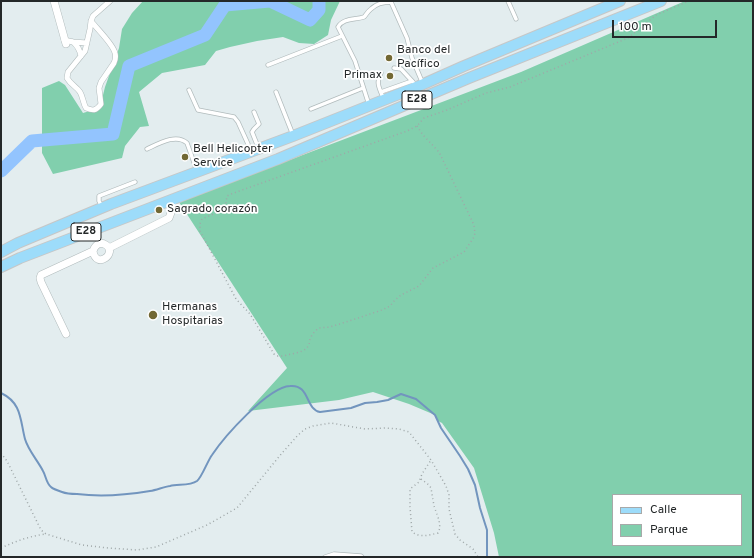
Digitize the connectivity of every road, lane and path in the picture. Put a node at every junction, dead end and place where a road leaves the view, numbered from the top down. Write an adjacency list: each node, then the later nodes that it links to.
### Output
1 (54, 1): 11 (street)
2 (110, 1): 8 (street)
3 (508, 1): 7 (lane)
4 (620, 1): 9 (main road, E28)
5 (662, 1): 14 (main road, E28)
6 (689, 1): 29 (path)
7 (516, 19)
8 (91, 21): 13 (street); 15 (street)
9 (552, 29): 14 (main road); 17 (main road, E28)
10 (342, 36): 16 (lane); 21 (lane); 22 (lane)
11 (65, 42): 12 (street)
12 (74, 42): 13 (street); 15 (street)
13 (87, 43): 15 (street)
14 (558, 43): 20 (main road, E28)
15 (81, 56)
16 (268, 65)
17 (464, 66): 20 (main road); 21 (main road, E28)
18 (394, 68): 21 (lane)
19 (381, 73): 25 (lane)
20 (469, 78): 36 (main road, E28)
21 (418, 84): 25 (main road, E28)
22 (363, 88): 26 (lane); 27 (lane)
23 (189, 90): 32 (lane)
24 (276, 92): 30 (lane)
25 (382, 96): 26 (main road, E28)
26 (369, 106): 30 (main road, E28)
27 (311, 109)
28 (254, 112): 32 (lane)
29 (417, 126): 29 (path)
30 (293, 136): 32 (main road, E28)
31 (147, 149): 33 (lane)
32 (254, 150): 33 (main road, E28)
33 (197, 172): 35 (main road, E28)
34 (135, 182): 37 (lane)
35 (169, 182): 36 (main road); 37 (main road, E28)
36 (172, 199): 38 (street); 41 (main road, E28)
37 (102, 208): 40 (main road, E28)
38 (109, 248): 39 (street); 39 (street)
39 (93, 251): 42 (street)
40 (1, 252)
41 (1, 268)
42 (66, 334)
43 (1, 453): 46 (path)
44 (431, 460): 45 (path); 46 (path); 50 (path)
45 (421, 479): 45 (path)
46 (46, 534): 47 (path)
47 (1, 548)
48 (325, 557): 49 (lane)
49 (362, 557)
50 (478, 557)

